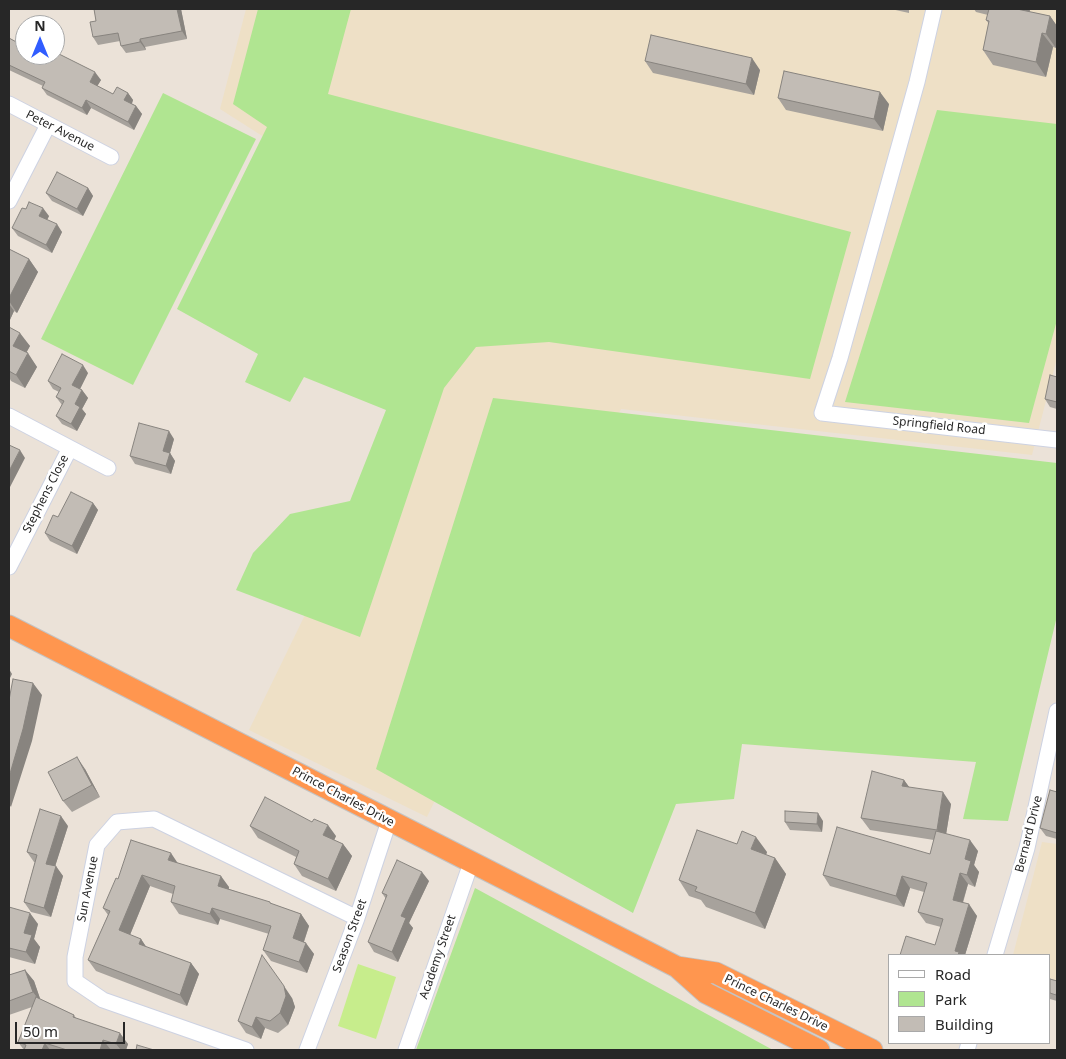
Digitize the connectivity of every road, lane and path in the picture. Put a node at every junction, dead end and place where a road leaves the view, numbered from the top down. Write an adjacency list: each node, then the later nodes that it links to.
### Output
1 (934, 9): 7 (street, Springfield Road)
2 (9, 104): 3 (street, Peter Avenue)
3 (48, 125): 4 (street, Peter Avenue); 5 (street)
4 (111, 157)
5 (9, 201)
6 (9, 416): 8 (street)
7 (1057, 440)
8 (70, 448): 9 (street); 10 (street, Stephens Close)
9 (108, 468)
10 (9, 567)
11 (9, 626): 13 (highway, Prince Charles Drive)
12 (1057, 711): 16 (street, Bernard Drive)
13 (389, 821): 14 (highway, Prince Charles Drive); 15 (street, Season Street)
14 (471, 863): 17 (highway, Prince Charles Drive); 20 (street, Academy Street)
15 (357, 918): 18 (street, Sun Avenue); 19 (street, Season Street)
16 (995, 954)
17 (677, 967): 21 (highway, Prince Charles Drive); 22 (highway, Prince Charles Drive)
18 (246, 1050)
19 (307, 1050)
20 (406, 1050)
21 (819, 1050)
22 (872, 1050)

